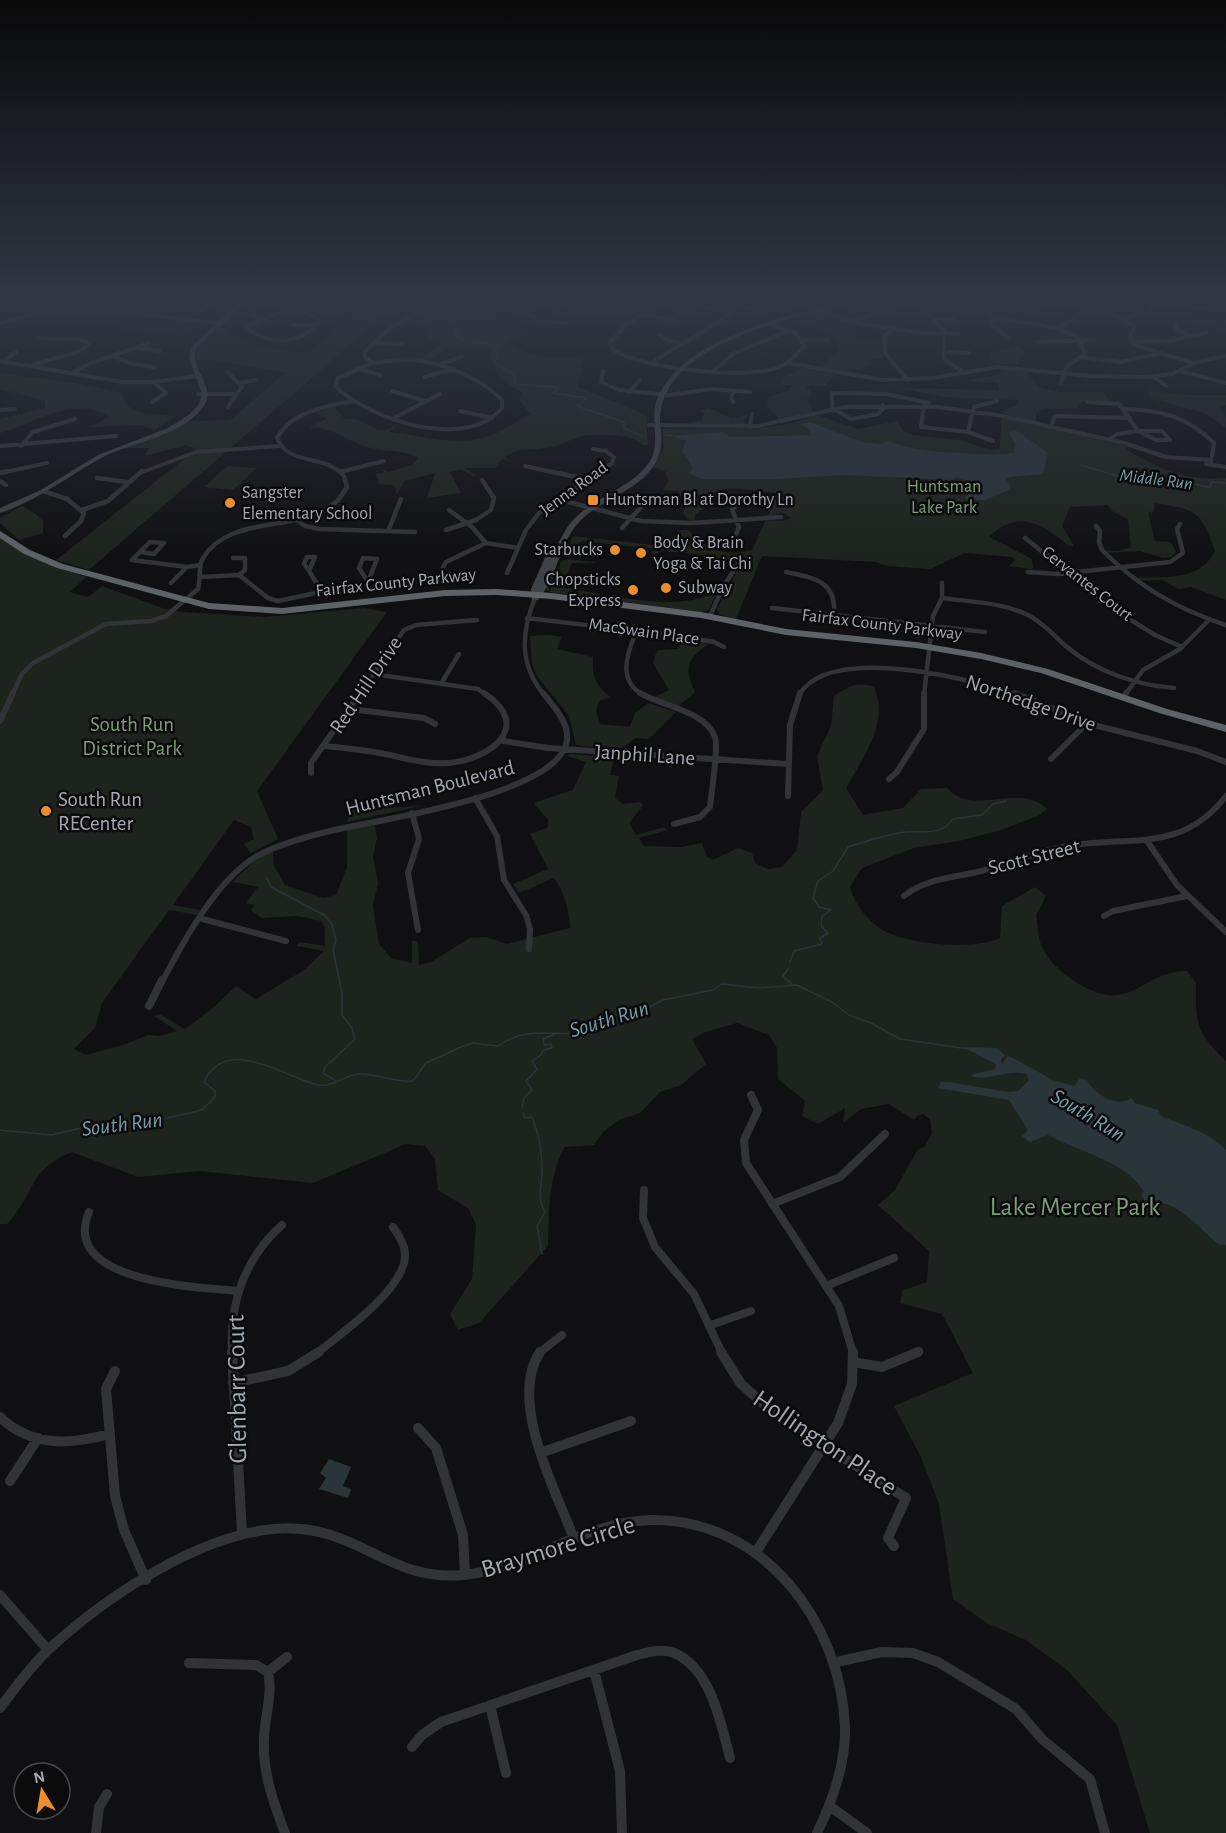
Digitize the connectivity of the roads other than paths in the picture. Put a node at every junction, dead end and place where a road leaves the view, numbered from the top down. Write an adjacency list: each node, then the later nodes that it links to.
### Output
1 (159, 387): 20 (street)
2 (199, 387): 13 (street)
3 (241, 387): 14 (street)
4 (337, 387): 17 (street)
5 (482, 387): 34 (street)
6 (611, 387): 11 (street)
7 (634, 387): 11 (street)
8 (666, 387): 16 (street)
9 (392, 391): 18 (street)
10 (734, 391): 12 (street); 16 (street); 21 (street)
11 (629, 392): 16 (street)
12 (750, 392)
13 (201, 394): 14 (street); 49 (street)
14 (237, 394): 26 (street)
15 (440, 394): 18 (street)
16 (659, 394): 38 (street)
17 (353, 401): 37 (street); 48 (street)
18 (425, 401): 37 (street)
19 (997, 401): 27 (street)
20 (152, 402)
21 (733, 402)
22 (1087, 402): 30 (street)
23 (924, 404): 24 (street); 25 (street); 27 (street); 29 (street); 42 (street)
24 (935, 404)
25 (883, 405): 29 (street); 29 (street)
26 (228, 406)
27 (974, 407): 40 (street); 42 (street)
28 (15, 409): 31 (street)
29 (834, 409): 39 (street)
30 (1124, 409): 35 (street); 53 (street)
31 (0, 410)
32 (460, 411): 34 (street)
33 (752, 414): 39 (street)
34 (492, 418): 37 (street)
35 (1130, 418): 40 (street); 41 (street)
36 (75, 419): 47 (street)
37 (392, 419)
38 (652, 425): 39 (street); 71 (street)
39 (750, 427)
40 (1051, 427): 44 (street)
41 (1138, 431): 41 (street); 44 (street)
42 (968, 432): 45 (street)
43 (116, 436): 47 (street)
44 (1109, 440): 53 (street)
45 (993, 441)
46 (0, 446): 47 (street)
47 (21, 446)
48 (279, 446): 57 (street); 63 (street)
49 (117, 447): 65 (street); 70 (street)
50 (593, 449): 61 (street, Jenna Road)
51 (384, 461): 57 (street)
52 (1186, 462): 53 (street)
53 (1211, 462): 56 (street)
54 (47, 463): 58 (street)
55 (525, 466): 61 (street)
56 (1226, 467)
57 (340, 472): 76 (street)
58 (0, 473)
59 (96, 478): 63 (street)
60 (482, 480): 79 (street)
61 (589, 480): 67 (street, Jenna Road)
62 (0, 481): 64 (street)
63 (127, 482): 72 (street)
64 (6, 485)
65 (43, 491): 72 (street); 74 (street)
66 (401, 499): 84 (street)
67 (557, 500): 71 (street); 92 (street, Jenna Road)
68 (743, 500): 78 (street)
69 (651, 501): 77 (street)
70 (0, 506)
71 (588, 508): 77 (street); 111 (street)
72 (82, 510): 87 (street)
73 (449, 510): 79 (street)
74 (0, 512)
75 (782, 517): 78 (street)
76 (295, 519): 84 (street); 96 (street)
77 (630, 519): 78 (street); 82 (street)
78 (735, 519): 89 (street)
79 (468, 523): 83 (street); 91 (street)
80 (1180, 524): 98 (street)
81 (1096, 526): 98 (street)
82 (622, 528)
83 (446, 530)
84 (388, 531): 85 (street)
85 (416, 532)
86 (0, 534): 113 (highway, Fairfax County Parkway)
87 (65, 536)
88 (1025, 538): 104 (street, Cervantes Court)
89 (728, 541)
90 (0, 542): 113 (highway, Fairfax County Parkway)
91 (486, 543): 92 (street); 100 (street)
92 (518, 548): 103 (street, Jenna Road)
93 (140, 552): 97 (street)
94 (233, 558): 105 (street)
95 (738, 564): 115 (street)
96 (200, 565): 97 (street); 106 (street)
97 (187, 567): 108 (street)
98 (1121, 568): 104 (street); 119 (street)
99 (309, 571): 110 (street)
100 (441, 571)
101 (786, 572): 116 (street)
102 (1028, 572): 104 (street)
103 (507, 573)
104 (1071, 573): 125 (street, Cervantes Court)
105 (239, 575): 106 (street); 110 (street)
106 (201, 577): 113 (street)
107 (368, 582): 107 (street); 110 (street)
108 (171, 583)
109 (942, 583): 112 (street)
110 (322, 592)
111 (536, 596): 113 (highway, Fairfax County Parkway); 115 (highway, Fairfax County Parkway); 117 (street); 126 (highway, Fairfax County Parkway)
112 (942, 598): 121 (street); 130 (street)
113 (184, 603): 135 (street)
114 (772, 608): 116 (street)
115 (710, 616): 126 (highway, Fairfax County Parkway)
116 (834, 616): 121 (street)
117 (527, 618): 122 (street, MacSwain Place); 142 (street)
118 (477, 620): 128 (street, Red Hill Drive)
119 (1209, 620): 120 (street); 125 (street)
120 (1226, 625)
121 (932, 627): 123 (street); 126 (street)
122 (636, 632): 124 (street, MacSwain Place); 144 (street)
123 (985, 632)
124 (724, 647)
125 (1182, 647): 130 (street)
126 (930, 649): 129 (street); 133 (highway, Fairfax County Parkway); 139 (highway, Fairfax County Parkway)
127 (459, 654): 131 (street)
128 (373, 674): 131 (street); 134 (street, Red Hill Drive)
129 (928, 674): 136 (street, Northedge Drive); 146 (street, Northedge Drive); 148 (street)
130 (1136, 680): 132 (street); 133 (street)
131 (442, 682): 140 (street)
132 (1174, 688)
133 (1123, 697): 138 (highway, Fairfax County Parkway)
134 (349, 709): 137 (street); 141 (street, Red Hill Drive)
135 (0, 721)
136 (1087, 723): 143 (street); 145 (street, Northedge Drive)
137 (435, 724)
138 (1226, 729)
139 (1226, 736)
140 (502, 741): 141 (street); 142 (street, Janphil Lane)
141 (325, 746): 147 (street, Red Hill Drive)
142 (565, 749): 144 (street, Janphil Lane); 151 (street, Huntsman Boulevard)
143 (1051, 759)
144 (715, 760): 146 (street, Janphil Lane); 154 (street)
145 (1226, 762)
146 (787, 764): 149 (street, Northedge Drive)
147 (311, 773)
148 (889, 779)
149 (788, 796)
150 (1226, 796): 152 (street, Scott Street)
151 (475, 798): 153 (street, Huntsman Boulevard); 163 (street)
152 (1224, 804): 155 (street, Scott Street)
153 (412, 813): 159 (street, Huntsman Boulevard); 160 (street)
154 (675, 824)
155 (1146, 841): 156 (street, Scott Street); 157 (street)
156 (904, 896)
157 (1187, 896): 158 (street); 161 (street)
158 (1104, 916)
159 (202, 919): 162 (street); 164 (street, Huntsman Boulevard)
160 (418, 930)
161 (1226, 932)
162 (286, 941)
163 (528, 949)
164 (148, 1006)
165 (751, 1095): 168 (street)
166 (885, 1134): 168 (street)
167 (644, 1190): 176 (street, Hollington Place)
168 (772, 1204): 173 (street)
169 (89, 1212): 174 (street)
170 (282, 1226): 174 (street, Glenbarr Court)
171 (393, 1227): 181 (street)
172 (894, 1258): 173 (street)
173 (826, 1286): 179 (street)
174 (238, 1291): 181 (street, Glenbarr Court)
175 (751, 1311): 176 (street)
176 (711, 1325): 187 (street, Hollington Place)
177 (562, 1335): 188 (street)
178 (920, 1351): 179 (street)
179 (853, 1362): 187 (street)
180 (115, 1371): 185 (street)
181 (233, 1383): 190 (street, Glenbarr Court)
182 (0, 1417): 186 (street)
183 (631, 1421): 188 (street)
184 (418, 1428): 194 (street)
185 (109, 1434): 186 (street); 195 (street)
186 (38, 1438): 189 (street)
187 (824, 1445): 192 (street, Hollington Place); 193 (street)
188 (543, 1452): 191 (street)
189 (10, 1481)
190 (242, 1533): 194 (street, Braymore Circle); 195 (street, Braymore Circle)
191 (574, 1539): 193 (street, Braymore Circle); 194 (street, Braymore Circle)
192 (894, 1546)
193 (756, 1552): 199 (street, Braymore Circle)
194 (465, 1575)
195 (146, 1580): 197 (street, Braymore Circle)
196 (0, 1595): 197 (street)
197 (48, 1650): 204 (street, Braymore Circle)
198 (287, 1657): 202 (street)
199 (836, 1662): 209 (street, Braymore Circle); 215 (street)
200 (189, 1663): 202 (street)
201 (594, 1670): 203 (street); 206 (street); 212 (street)
202 (268, 1672): 211 (street)
203 (490, 1705): 205 (street); 207 (street)
204 (0, 1708)
205 (411, 1747)
206 (730, 1758)
207 (506, 1773)
208 (107, 1794): 210 (street)
209 (831, 1807): 213 (street, Braymore Circle); 214 (street)
210 (96, 1833)
211 (285, 1833)
212 (622, 1833)
213 (817, 1833)
214 (867, 1833)
215 (1105, 1833)

